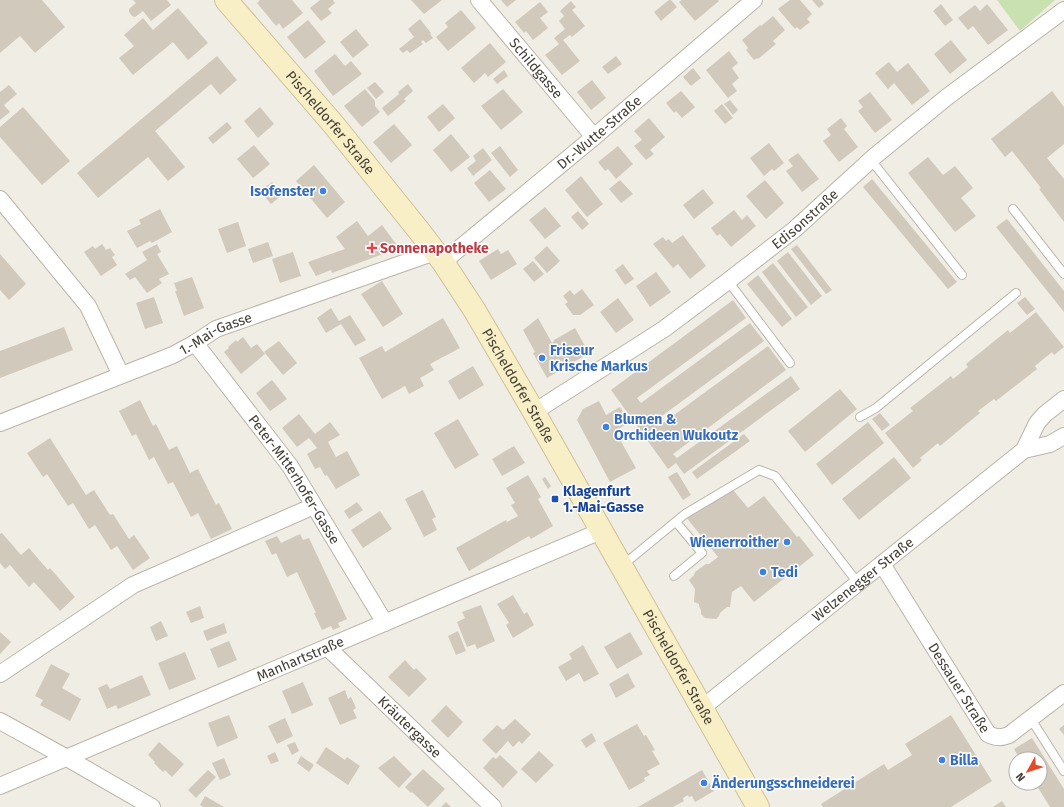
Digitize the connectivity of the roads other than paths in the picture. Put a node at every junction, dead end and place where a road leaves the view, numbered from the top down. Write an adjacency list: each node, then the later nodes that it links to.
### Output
1 (226, 0): 9 (main road, Pischeldorfer Straße)
2 (479, 0): 5 (street, Schildgasse)
3 (749, 2): 5 (street, Dr.-Wutte-Straße)
4 (1063, 12): 6 (street, Edisonstraße)
5 (594, 137): 9 (street, Dr.-Wutte-Straße)
6 (871, 160): 11 (lane); 12 (street, Edisonstraße)
7 (0, 199): 16 (street)
8 (1013, 209): 10 (lane)
9 (439, 257): 14 (street, 1.-Mai-Gasse); 18 (main road, Pischeldorfer Straße)
10 (1064, 274)
11 (962, 275)
12 (728, 281): 15 (lane); 18 (street, Edisonstraße)
13 (1016, 293): 19 (lane)
14 (195, 343): 16 (street, 1.-Mai-Gasse); 23 (street, Peter-Mitterhofer-Gasse)
15 (790, 362)
16 (121, 375): 20 (street, 1.-Mai-Gasse)
17 (1064, 399): 22 (street, Welzenegger Straße)
18 (534, 412): 25 (main road, Pischeldorfer Straße)
19 (860, 417)
20 (0, 423)
21 (1064, 436): 22 (street, Welzenegger Straße)
22 (1024, 450): 26 (street, Welzenegger Straße)
23 (314, 506): 30 (street, Peter-Mitterhofer-Gasse); 32 (street)
24 (676, 522): 27 (lane); 28 (lane); 29 (lane)
25 (601, 531): 27 (main road, Pischeldorfer Straße); 30 (street, Manhartstraße)
26 (882, 564): 29 (street, Welzenegger Straße); 35 (street, Dessauer Straße)
27 (621, 566): 34 (main road, Pischeldorfer Straße)
28 (674, 576)
29 (858, 583): 34 (street, Welzenegger Straße)
30 (385, 623): 31 (street, Manhartstraße)
31 (327, 646): 37 (street, Manhartstraße); 41 (street, Kräutergasse)
32 (0, 674)
33 (1064, 693): 35 (street, Dessauer Straße)
34 (702, 708): 42 (main road, Pischeldorfer Straße)
35 (1031, 719): 38 (lane)
36 (0, 721): 37 (street)
37 (68, 758): 39 (street, Manhartstraße); 40 (street)
38 (1064, 771)
39 (0, 786)
40 (152, 807)
41 (493, 807)
42 (758, 807)

